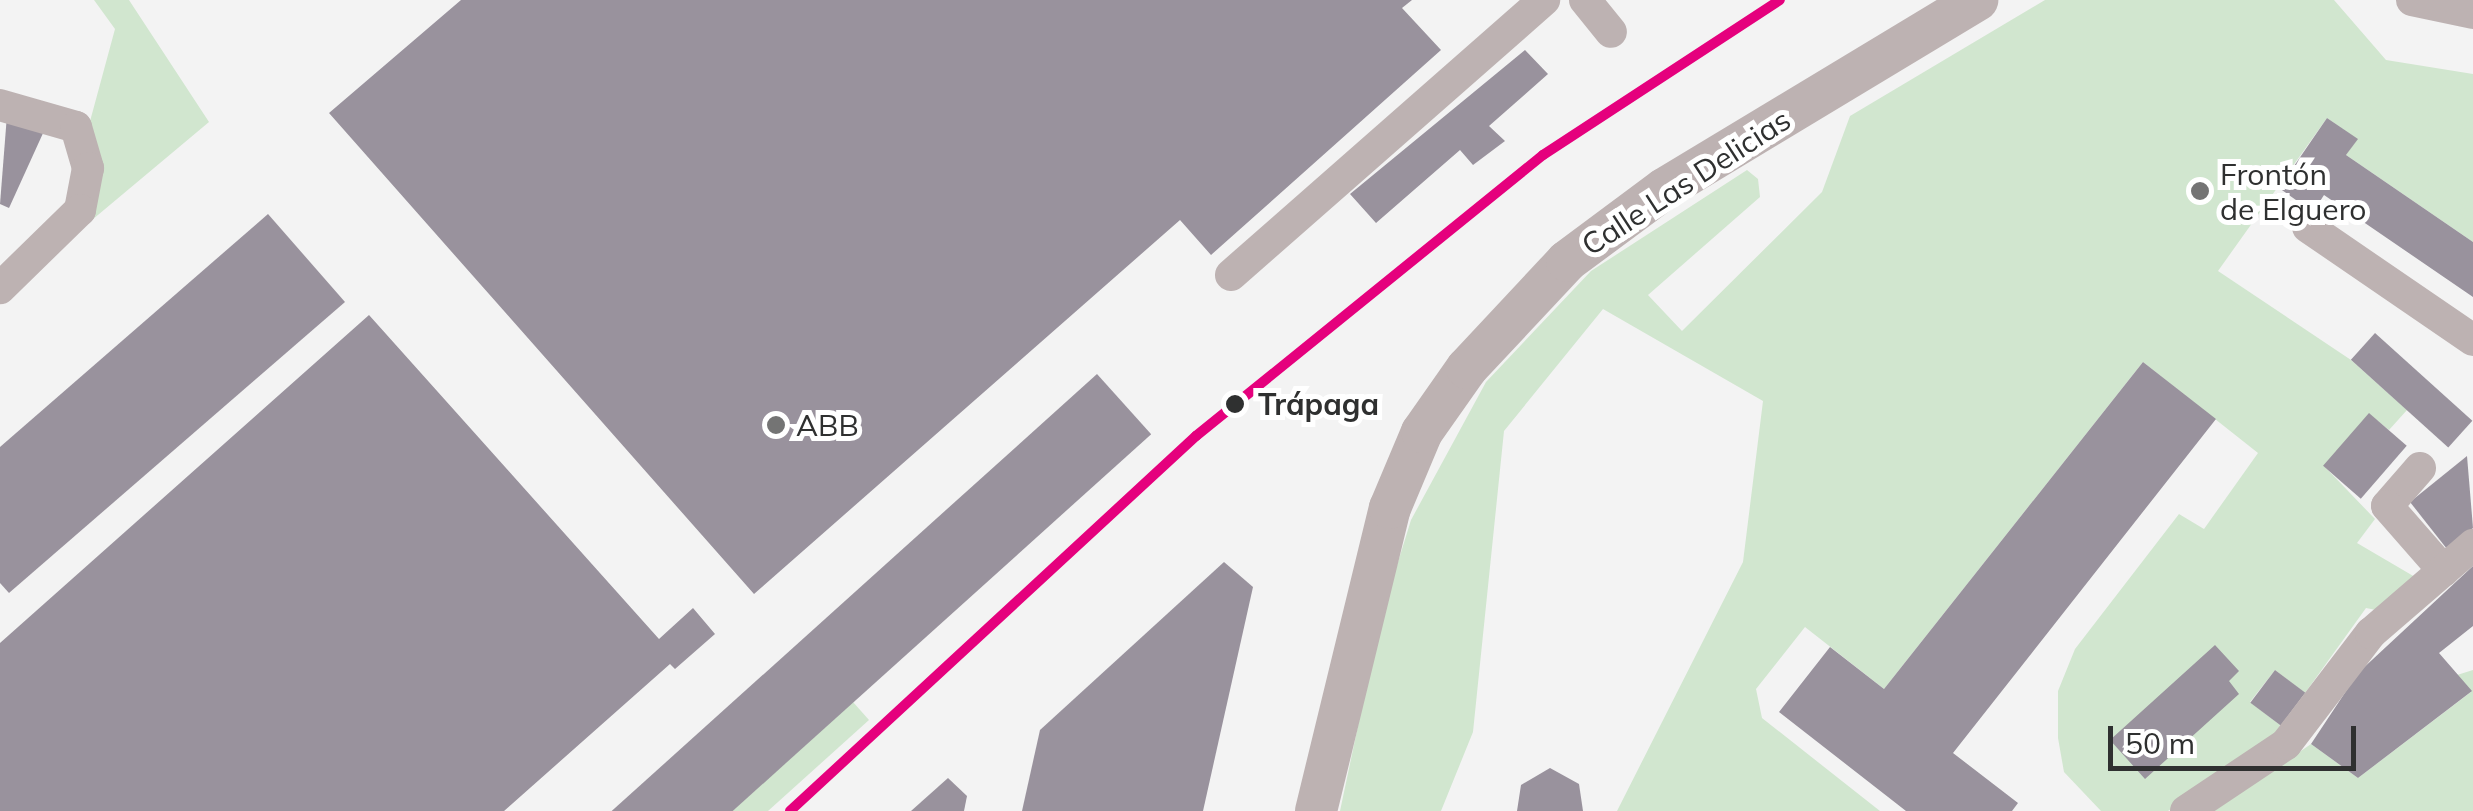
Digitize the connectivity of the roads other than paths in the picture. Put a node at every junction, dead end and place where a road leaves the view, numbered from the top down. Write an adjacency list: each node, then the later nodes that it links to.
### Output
1 (1544, 0): 9 (street)
2 (1585, 0): 6 (street)
3 (1977, 0): 15 (street, Calle Las Delicias)
4 (2412, 0): 5 (street)
5 (2473, 14)
6 (1611, 32)
7 (0, 104): 10 (street)
8 (2308, 227): 11 (street)
9 (1231, 275)
10 (0, 288)
11 (2473, 340)
12 (2420, 468): 14 (street)
13 (2473, 545): 14 (street)
14 (2444, 571): 16 (street)
15 (1316, 811)
16 (2186, 811)

